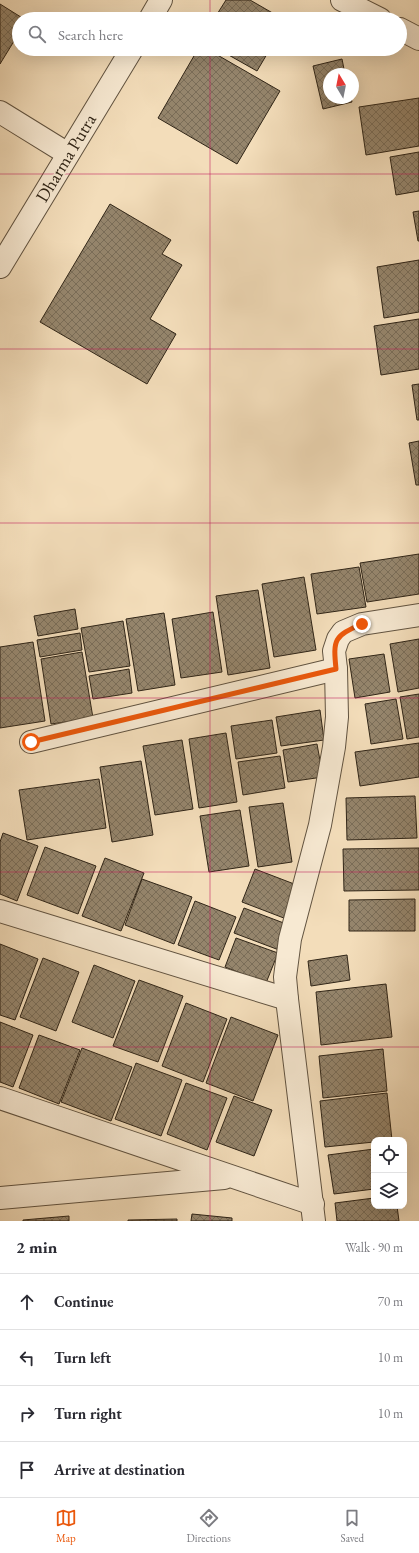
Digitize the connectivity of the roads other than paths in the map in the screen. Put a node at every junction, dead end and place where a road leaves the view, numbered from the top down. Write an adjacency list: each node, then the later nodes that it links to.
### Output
1 (162, 0): 3 (street)
2 (342, 0): 4 (street)
3 (154, 12)
4 (366, 12)
5 (407, 33): 6 (street)
6 (419, 39)
7 (128, 56): 9 (street, Dharma Putra)
8 (0, 112): 9 (street)
9 (68, 154): 10 (street, Dharma Putra)
10 (0, 267)
11 (419, 615): 12 (street)
12 (336, 669): 13 (street); 15 (street)
13 (31, 742)
14 (0, 911): 15 (street)
15 (287, 999): 19 (street)
16 (0, 1098): 17 (street)
17 (231, 1177): 18 (street); 19 (street)
18 (0, 1198)
19 (314, 1213)

